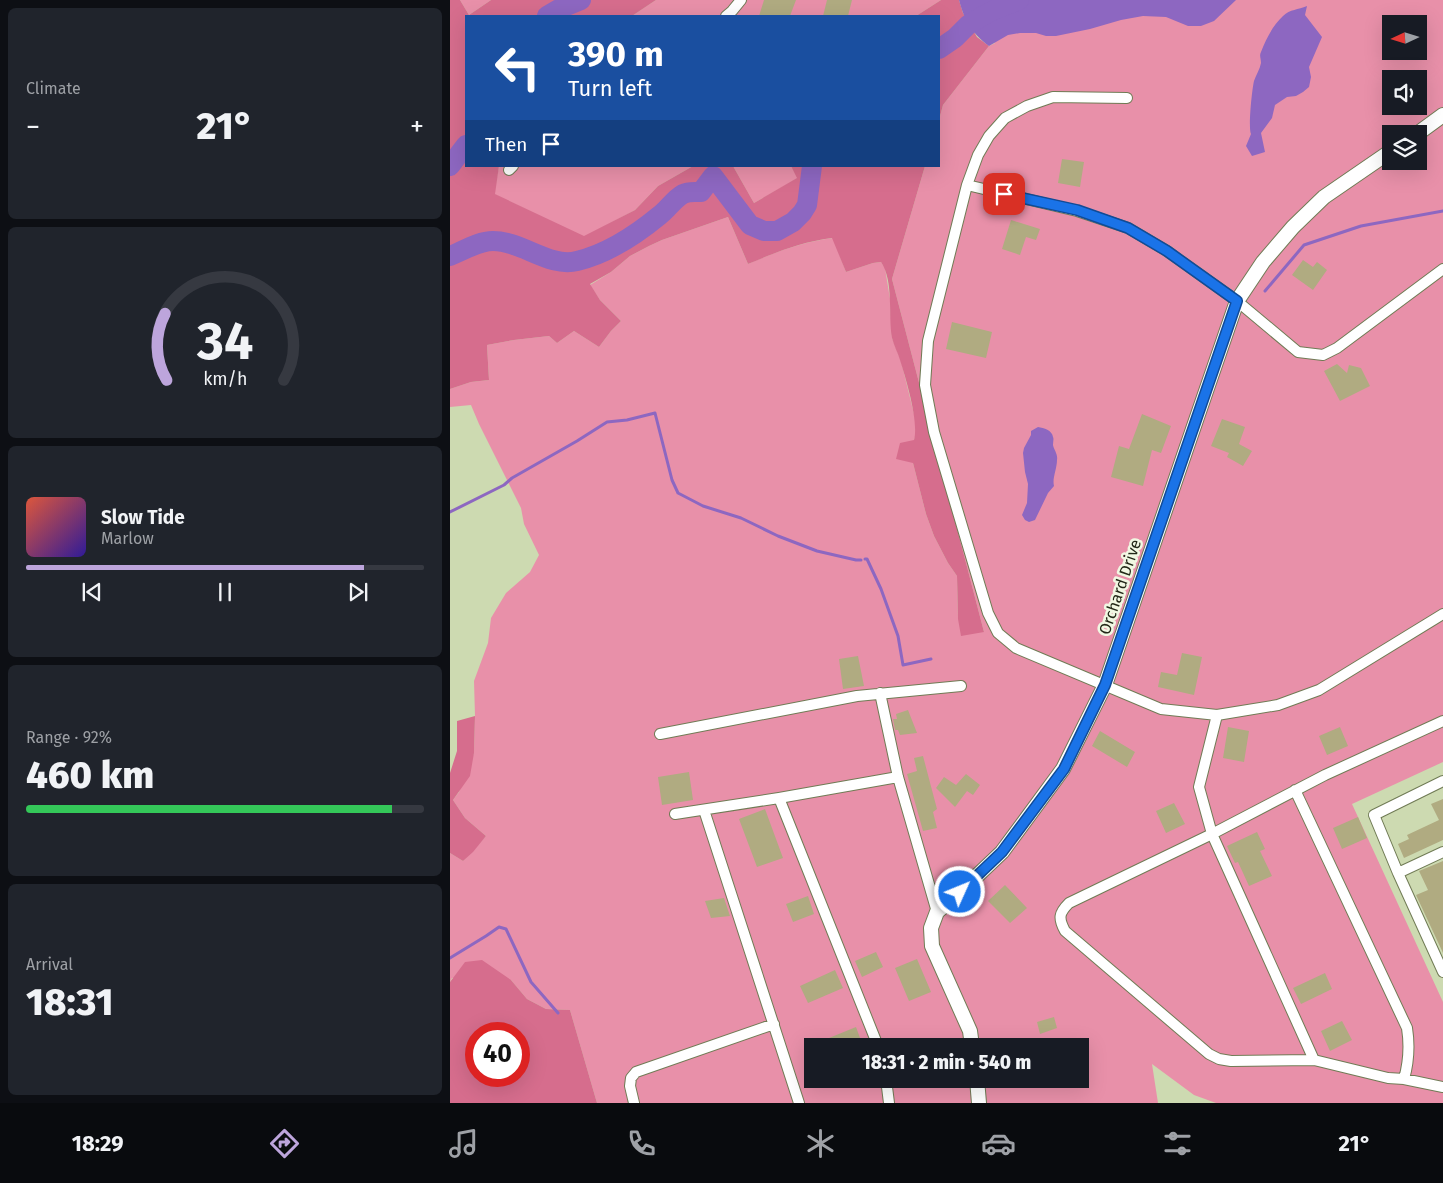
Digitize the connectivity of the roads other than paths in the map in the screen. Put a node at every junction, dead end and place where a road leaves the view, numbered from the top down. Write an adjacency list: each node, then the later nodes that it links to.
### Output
1 (741, 0): 2 (street)
2 (731, 15)
3 (1127, 98): 7 (street)
4 (1443, 115): 5 (street)
5 (1427, 127)
6 (1382, 157): 9 (street, Orchard Drive)
7 (967, 185): 9 (street); 11 (street)
8 (1443, 269): 9 (street)
9 (1237, 301): 11 (street, Orchard Drive)
10 (1443, 614): 14 (street)
11 (1105, 685): 14 (street); 26 (street, Orchard Drive)
12 (961, 686): 13 (street)
13 (880, 693): 16 (street); 17 (street)
14 (1217, 715): 23 (street)
15 (1443, 721): 19 (street)
16 (660, 734)
17 (898, 777): 20 (street); 26 (street)
18 (1443, 781): 25 (street)
19 (1296, 790): 23 (street); 32 (street)
20 (779, 798): 21 (street); 29 (street)
21 (704, 810): 22 (street); 28 (street)
22 (675, 814)
23 (1212, 834): 31 (street); 31 (street)
24 (1443, 852): 25 (street)
25 (1398, 873): 27 (street)
26 (937, 912): 30 (street)
27 (1443, 972)
28 (774, 1024): 36 (street); 37 (street)
29 (875, 1038)
30 (971, 1038)
31 (1314, 1060): 32 (street)
32 (1404, 1079): 33 (street)
33 (1443, 1087)
34 (887, 1088): 38 (street)
35 (978, 1088): 39 (street)
36 (634, 1103)
37 (800, 1103)
38 (889, 1103)
39 (979, 1103)

